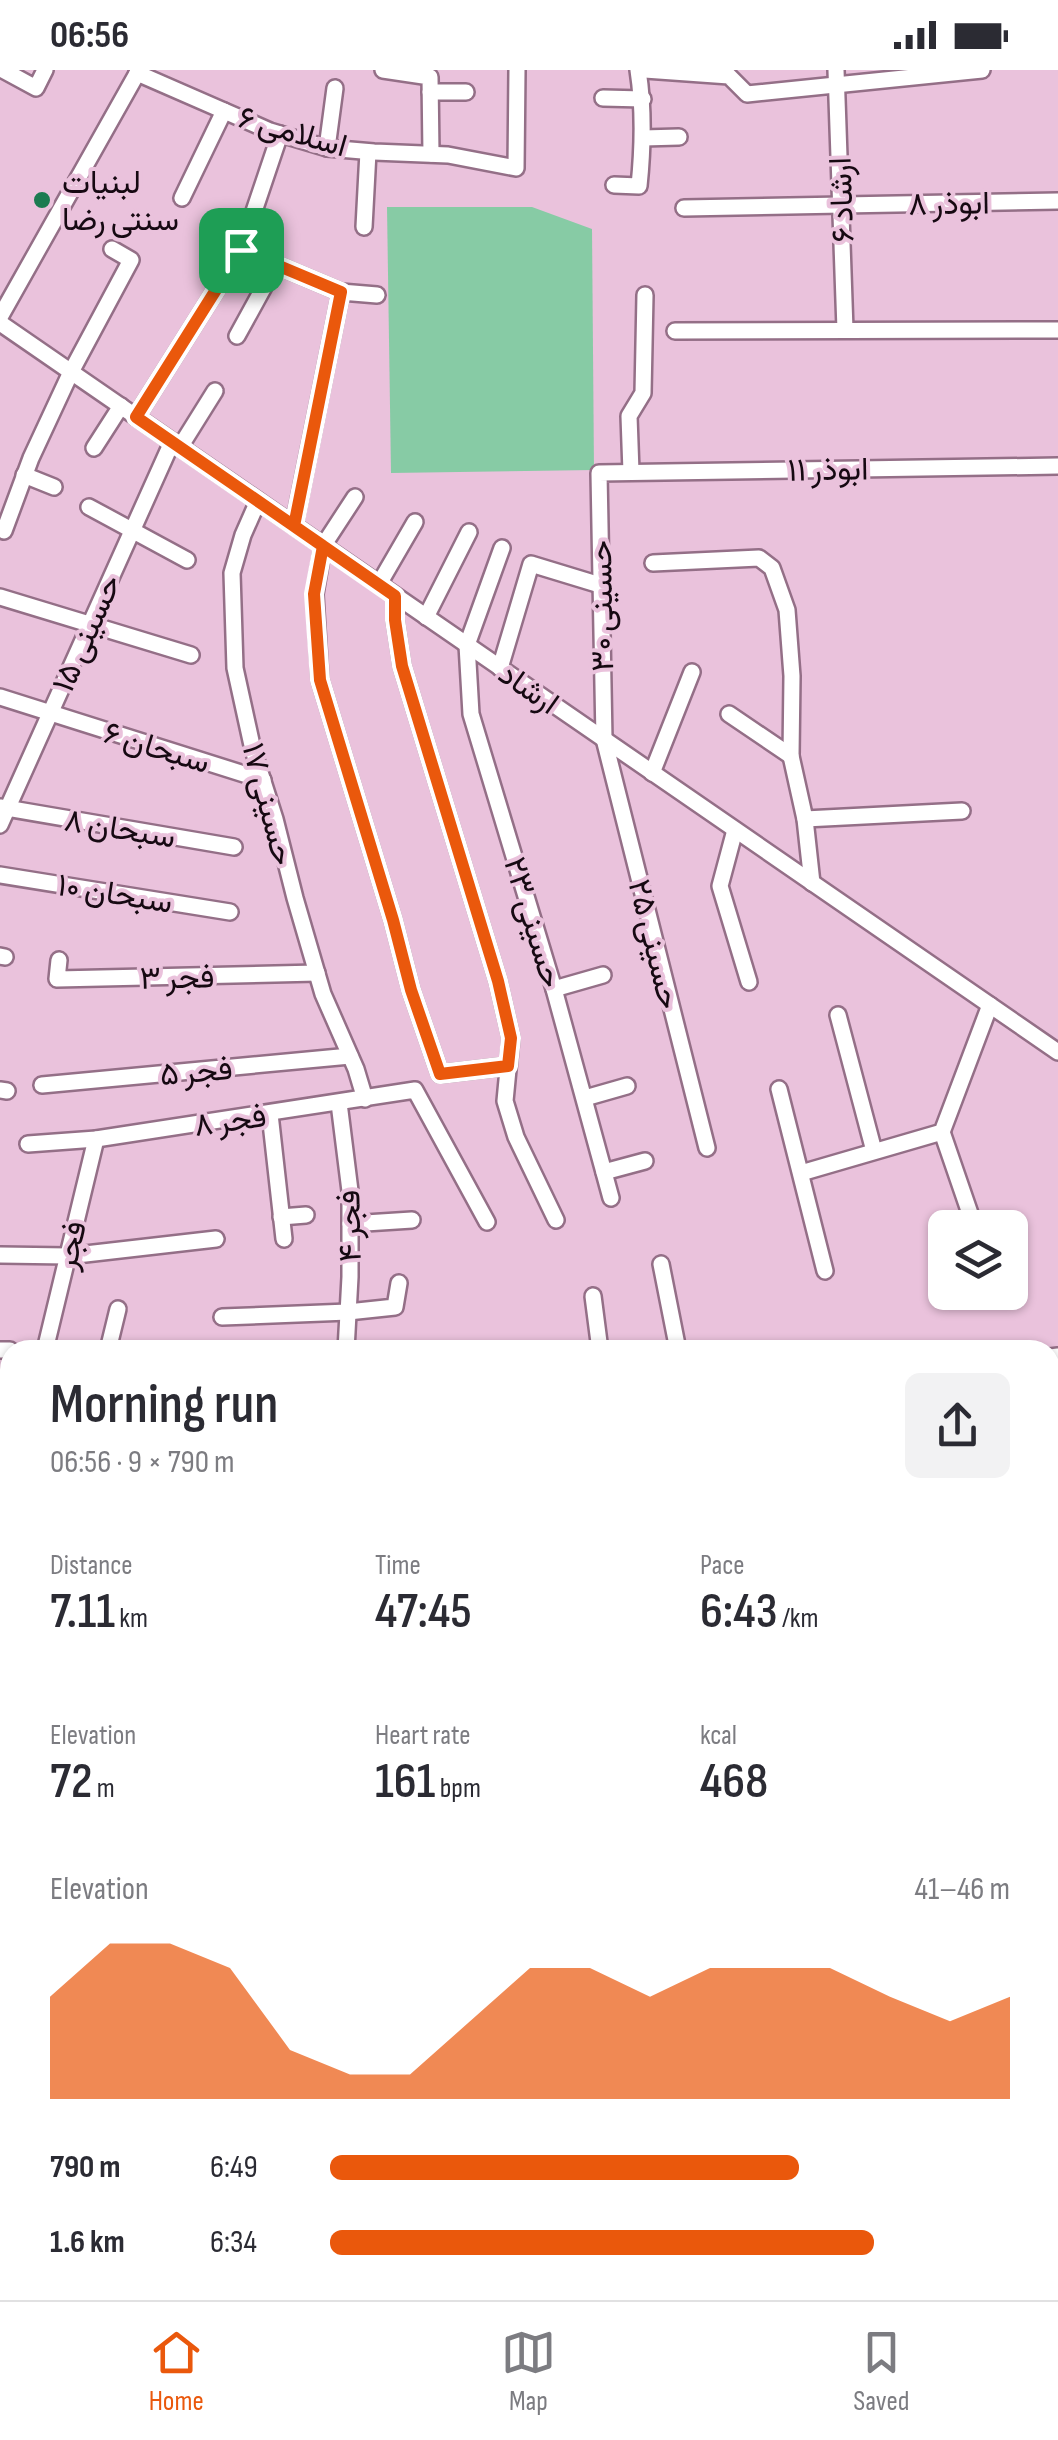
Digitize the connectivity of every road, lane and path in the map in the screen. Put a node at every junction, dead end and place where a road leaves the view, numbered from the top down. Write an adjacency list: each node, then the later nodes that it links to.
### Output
1 (3, 70): 2 (street)
2 (45, 70)
3 (383, 70): 10 (street)
4 (517, 70): 20 (street, اسلامی ۶)
5 (642, 70): 8 (street); 13 (street)
6 (982, 70): 8 (street)
7 (138, 71): 14 (street, اسلامی ۶); 33 (street)
8 (837, 78): 24 (street, ارشاد ۶)
9 (335, 88): 18 (street)
10 (430, 92): 11 (street); 20 (street)
11 (466, 92)
12 (603, 98): 13 (street)
13 (643, 100): 17 (street)
14 (224, 111): 15 (street, اسلامی ۶); 22 (street)
15 (280, 134): 18 (street, اسلامی ۶); 28 (street)
16 (679, 137): 17 (street)
17 (643, 138): 21 (street)
18 (327, 148): 19 (street, اسلامی ۶)
19 (368, 152): 20 (street, اسلامی ۶); 26 (street)
20 (431, 154)
21 (614, 185)
22 (182, 198)
23 (1058, 201): 24 (street, ابوذر ۸)
24 (841, 205): 25 (street, ابوذر ۸); 34 (street, ارشاد ۶)
25 (684, 208)
26 (364, 226)
27 (112, 249): 38 (street)
28 (241, 250): 29 (street); 41 (street)
29 (276, 265): 30 (street); 37 (street)
30 (341, 292): 31 (street); 53 (street)
31 (378, 294)
32 (644, 295): 46 (street)
33 (0, 320): 38 (street, ارشاد)
34 (845, 330): 35 (street); 36 (street)
35 (1058, 330)
36 (675, 331)
37 (237, 336)
38 (71, 372): 40 (street, ارشاد); 47 (street)
39 (215, 391): 42 (street, حسینی ۱۵)
40 (121, 406): 41 (street, ارشاد); 43 (street)
41 (136, 417): 42 (street, ارشاد)
42 (176, 444): 50 (street, ارشاد); 55 (street, حسینی ۱۵)
43 (94, 448)
44 (1058, 466): 46 (street, ابوذر ۱۱)
45 (599, 472): 46 (street, ابوذر ۱۱); 62 (street, حسینی ۳۰)
46 (631, 472)
47 (24, 475): 48 (street); 54 (street)
48 (54, 487)
49 (355, 497): 57 (street)
50 (258, 501): 53 (street, ارشاد); 77 (street, حسینی ۱۷)
51 (89, 508): 55 (street)
52 (415, 522): 61 (street)
53 (294, 526): 57 (street, ارشاد)
54 (4, 531)
55 (132, 531): 59 (street); 66 (street, حسینی ۱۵)
56 (468, 532): 65 (street)
57 (323, 546): 61 (street, ارشاد); 95 (street)
58 (502, 548): 67 (street)
59 (187, 560)
60 (653, 563): 75 (street)
61 (378, 584): 63 (street, ارشاد)
62 (600, 585): 69 (street); 74 (street, حسینی ۳۰)
63 (395, 596): 65 (street, ارشاد); 95 (street)
64 (0, 597): 66 (street)
65 (426, 617): 67 (street, ارشاد)
66 (90, 624): 68 (street); 72 (street, حسینی ۱۵)
67 (466, 645): 69 (street, ارشاد); 90 (street, حسینی ۲۳)
68 (191, 655)
69 (500, 668): 74 (street, ارشاد)
70 (692, 672): 76 (street)
71 (0, 698): 72 (street, سبحان ۶)
72 (50, 713): 77 (street, سبحان ۶); 79 (street, حسینی ۱۵)
73 (729, 714): 75 (street)
74 (604, 740): 76 (street, ارشاد); 106 (street, حسینی ۲۵)
75 (791, 756): 80 (street)
76 (652, 773): 81 (street, ارشاد)
77 (263, 780): 87 (street, حسینی ۱۷)
78 (962, 811): 80 (street)
79 (2, 814): 82 (street, سبحان ۸)
80 (805, 820): 84 (street)
81 (736, 830): 84 (street, ارشاد); 89 (street)
82 (234, 846)
83 (0, 875): 85 (street, سبحان ۱۰)
84 (812, 883): 91 (street, ارشاد)
85 (230, 912)
86 (60, 960): 87 (street, فجر ۳)
87 (317, 974): 94 (street, حسینی ۱۷)
88 (602, 975): 90 (street)
89 (749, 982)
90 (554, 989): 99 (street, حسینی ۲۳)
91 (990, 1005): 93 (street, ارشاد); 103 (street)
92 (838, 1015): 107 (street)
93 (1058, 1052)
94 (350, 1056): 96 (street, فجر ۵); 100 (street, حسینی ۱۷)
95 (508, 1066): 116 (street)
96 (42, 1085)
97 (627, 1086): 99 (street)
98 (780, 1089): 110 (street)
99 (584, 1098): 109 (street, حسینی ۲۳)
100 (365, 1100): 101 (street, فجر ۸); 117 (street, فجر ۸)
101 (339, 1103): 102 (street, فجر ۸); 118 (street, فجر ۴)
102 (270, 1114): 104 (street, فجر ۸); 114 (street)
103 (942, 1132): 107 (street); 112 (street)
104 (96, 1140): 105 (street, فجر ۸); 122 (street, فجر)
105 (28, 1144)
106 (706, 1148)
107 (874, 1152): 110 (street)
108 (645, 1161): 109 (street)
109 (604, 1172): 111 (street, حسینی ۲۳)
110 (800, 1173): 124 (street)
111 (611, 1198)
112 (969, 1210)
113 (306, 1214): 114 (street)
114 (281, 1218): 120 (street)
115 (412, 1220): 118 (street)
116 (556, 1220)
117 (487, 1222)
118 (350, 1224): 128 (street, فجر ۴)
119 (216, 1239): 122 (street)
120 (284, 1239)
121 (0, 1255): 122 (street)
122 (68, 1256): 130 (street, فجر)
123 (660, 1264): 134 (street)
124 (826, 1271)
125 (399, 1283): 128 (street)
126 (593, 1296): 133 (street)
127 (118, 1309): 131 (street)
128 (348, 1312): 129 (street); 132 (street, فجر ۴)
129 (222, 1317)
130 (47, 1340)
131 (110, 1340)
132 (347, 1340)
133 (599, 1340)
134 (676, 1340)

